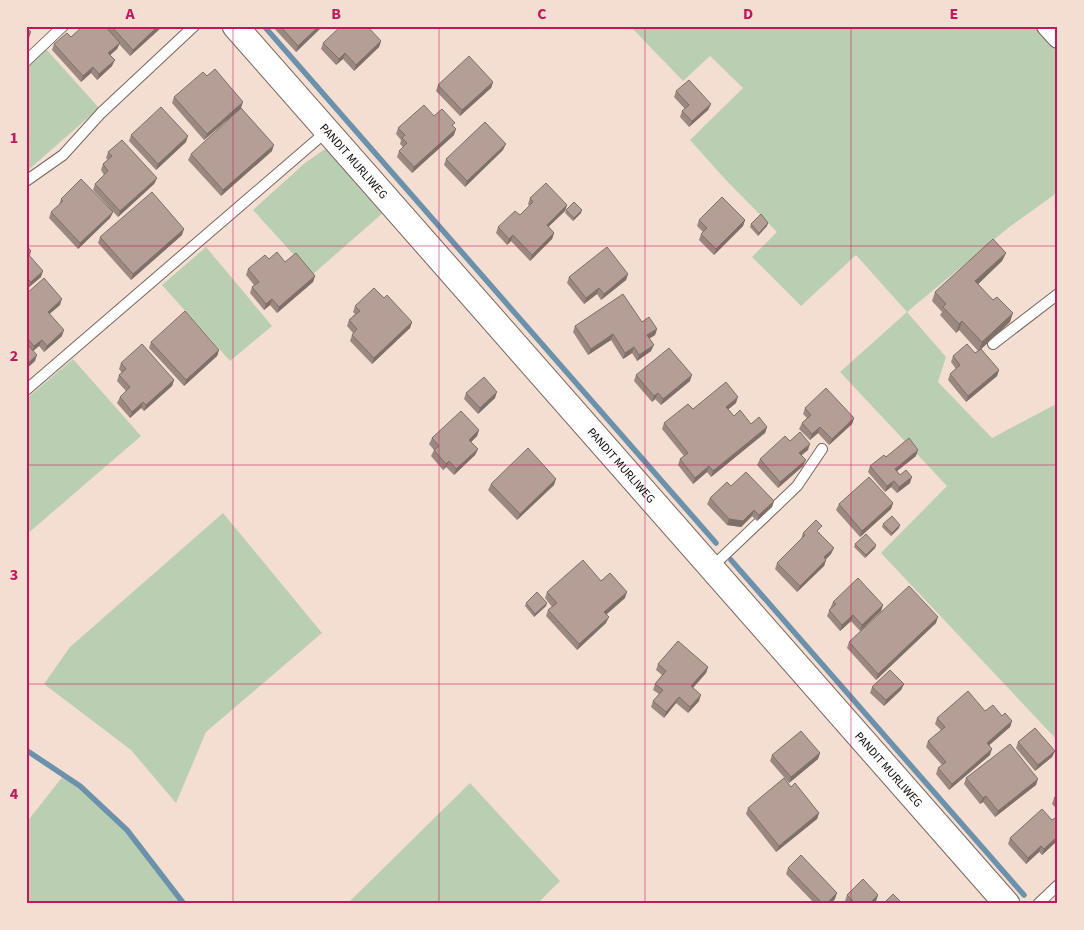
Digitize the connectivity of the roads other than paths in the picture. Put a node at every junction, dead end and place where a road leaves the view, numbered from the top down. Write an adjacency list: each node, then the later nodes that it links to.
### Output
1 (63, 26): 6 (lane)
2 (194, 26): 8 (lane)
3 (235, 26): 7 (street, PANDIT MURLIWEG)
4 (1047, 26): 5 (street)
5 (1058, 38)
6 (26, 61)
7 (327, 131): 11 (lane); 13 (street, PANDIT MURLIWEG)
8 (26, 181)
9 (1058, 294): 10 (lane)
10 (993, 344)
11 (26, 390)
12 (822, 448): 13 (lane)
13 (711, 568): 15 (street, PANDIT MURLIWEG)
14 (1058, 885): 16 (lane)
15 (1007, 904)
16 (1038, 904)

